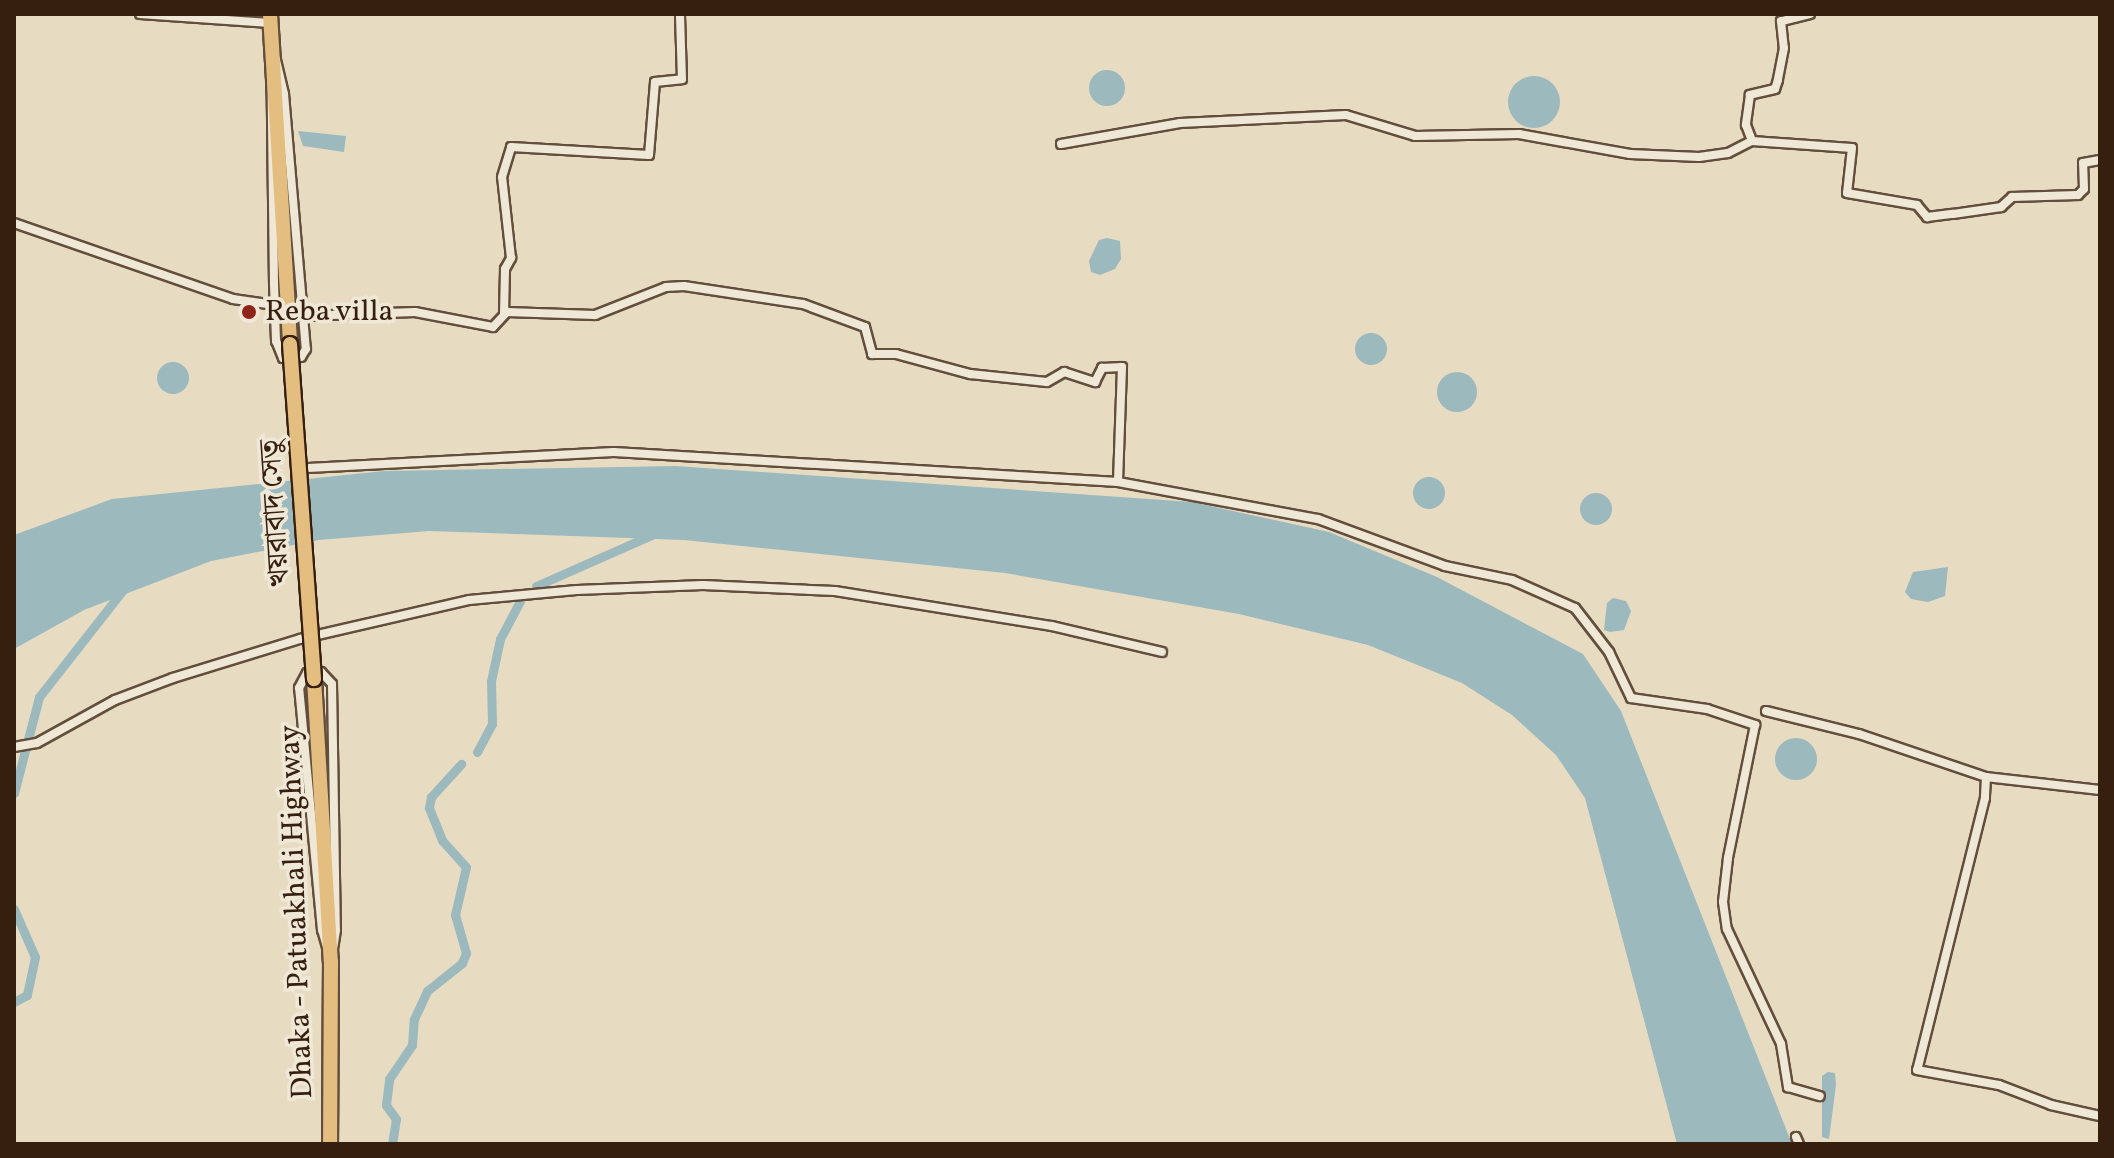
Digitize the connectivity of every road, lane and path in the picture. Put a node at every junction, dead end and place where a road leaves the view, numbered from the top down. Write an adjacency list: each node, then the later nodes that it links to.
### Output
1 (140, 14): 4 (street)
2 (680, 14): 11 (street)
3 (1810, 14): 6 (street)
4 (270, 19): 5 (highway)
5 (271, 39): 10 (street); 12 (street); 16 (highway, খয়রাবাদ সেতু, bridge)
6 (1752, 141): 7 (street); 8 (street)
7 (1061, 144)
8 (2100, 160)
9 (14, 223): 10 (street)
10 (275, 305): 12 (street)
11 (504, 314): 12 (street); 14 (street)
12 (303, 316)
13 (308, 468): 14 (street)
14 (1118, 482): 22 (street)
15 (1162, 652): 18 (street)
16 (314, 679): 21 (highway, Dhaka - Patuakhali Highway)
17 (1766, 711): 19 (street)
18 (14, 747)
19 (1986, 777): 20 (street); 23 (street)
20 (2100, 790)
21 (331, 961): 21 (street); 24 (highway, Dhaka - Patuakhali Highway)
22 (1820, 1096)
23 (2100, 1116)
24 (330, 1144)

